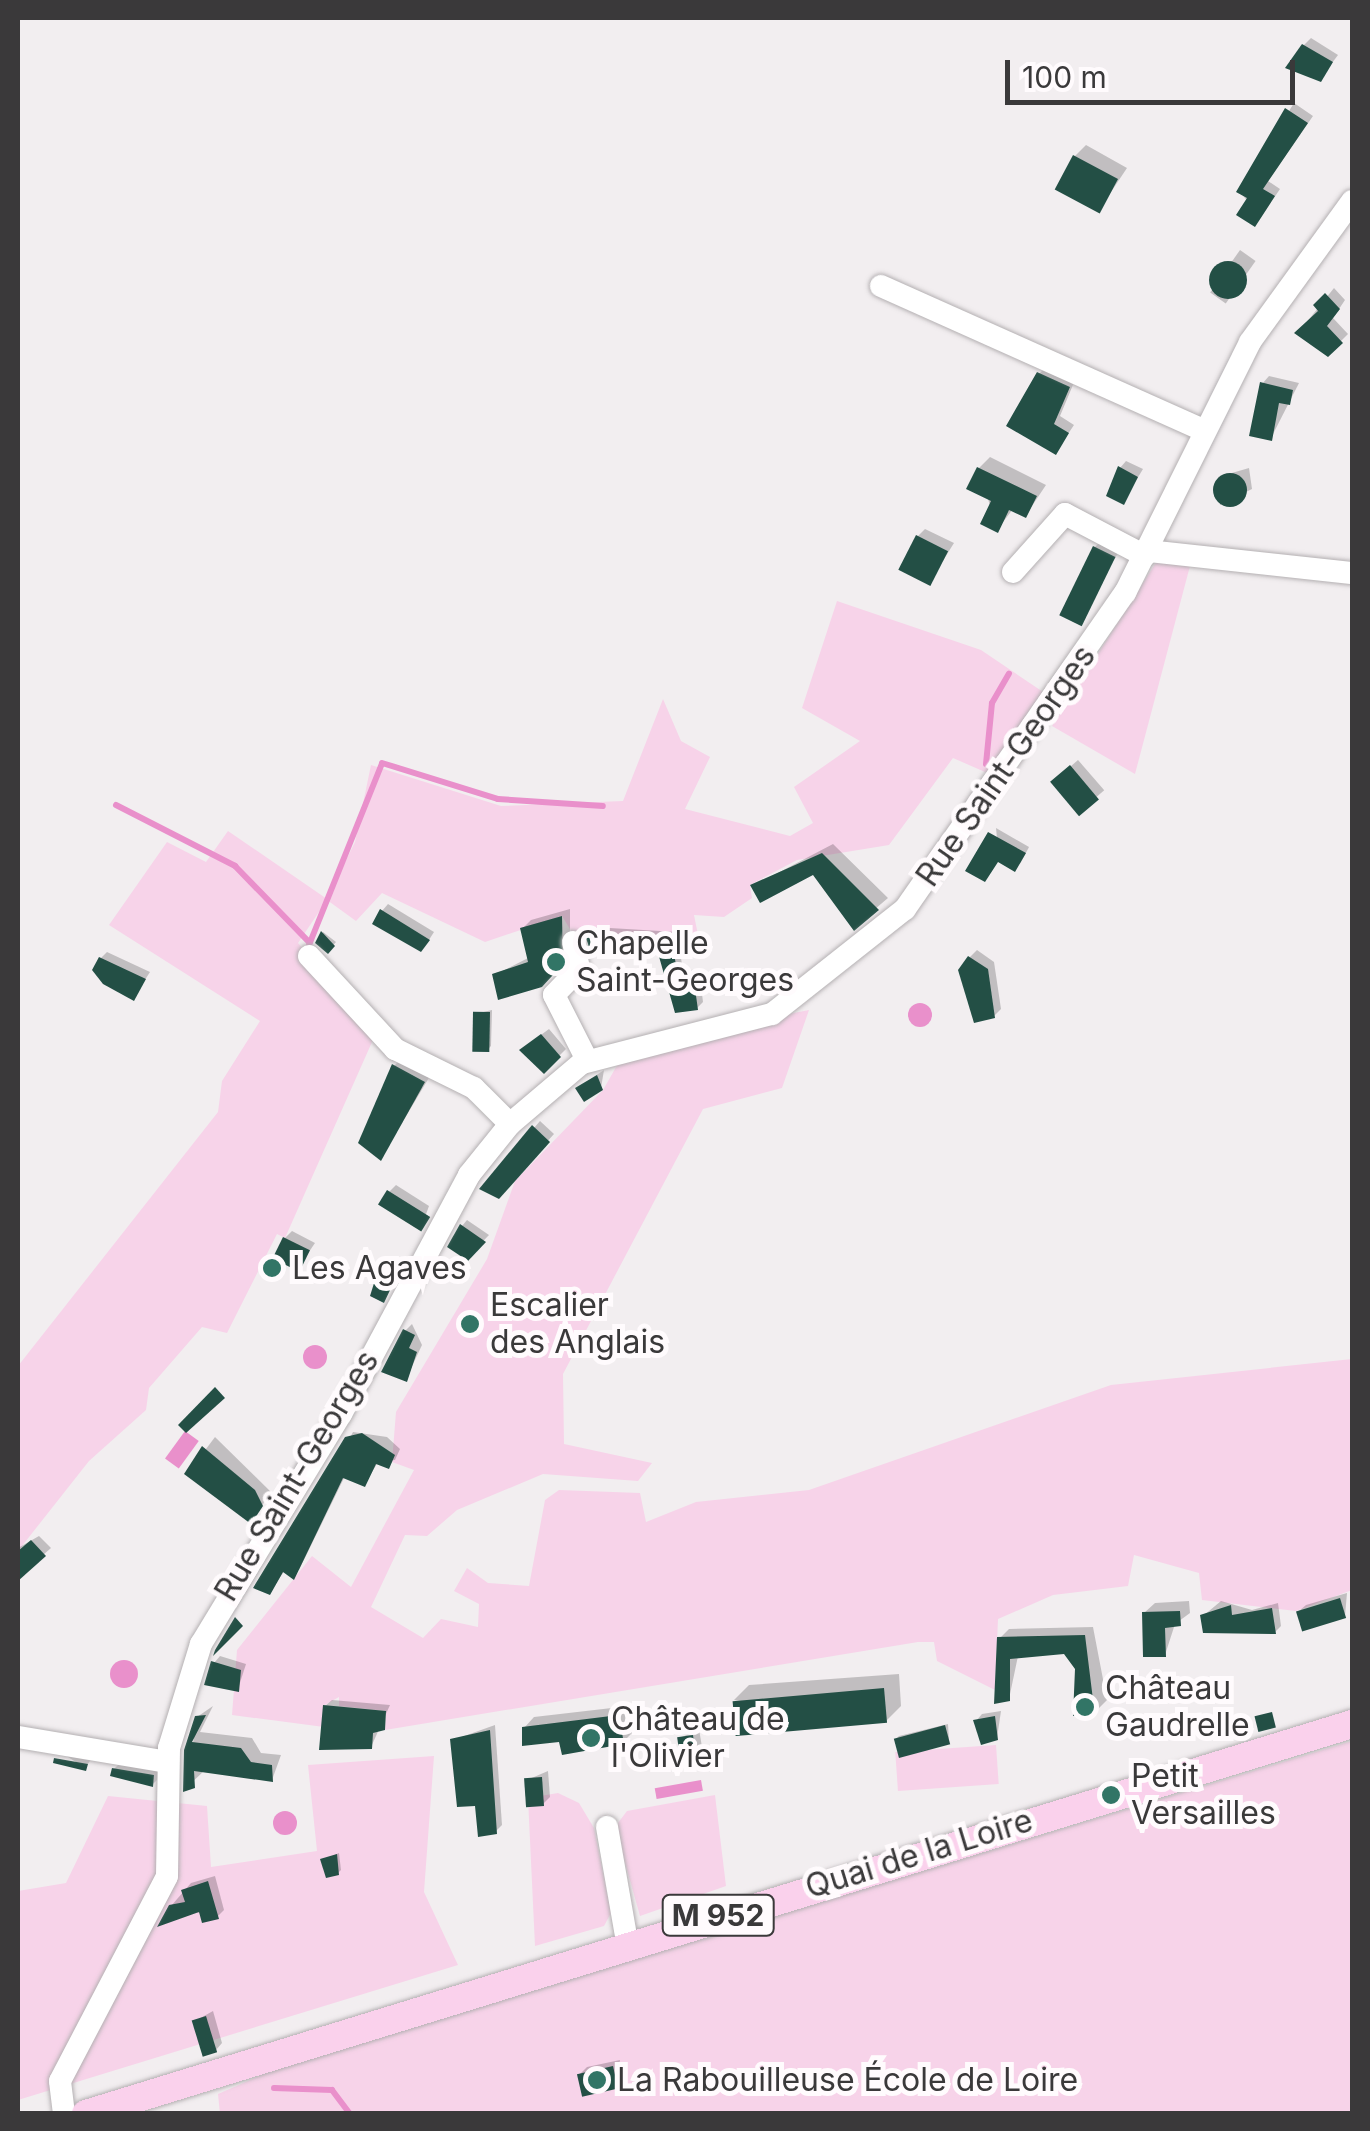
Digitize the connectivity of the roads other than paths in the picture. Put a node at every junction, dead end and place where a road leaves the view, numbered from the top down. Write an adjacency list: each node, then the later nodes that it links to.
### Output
1 (1352, 200): 3 (street, Rue Saint-Georges)
2 (881, 286): 3 (street)
3 (1203, 430): 4 (street, Rue Saint-Georges)
4 (1147, 554): 5 (street); 6 (street); 9 (street, Rue Saint-Georges)
5 (1013, 572)
6 (1352, 573)
7 (573, 942): 9 (street)
8 (309, 956): 10 (street)
9 (587, 1060): 10 (street, Rue Saint-Georges)
10 (510, 1124): 13 (street, Rue Saint-Georges)
11 (1352, 1724): 15 (main road, Quai de la Loire / M 952)
12 (18, 1737): 13 (street)
13 (168, 1762): 16 (street, Rue Saint-Georges)
14 (607, 1827): 15 (street)
15 (628, 1942): 17 (main road, Quai de la Loire / M 952)
16 (64, 2114)
17 (86, 2114)

